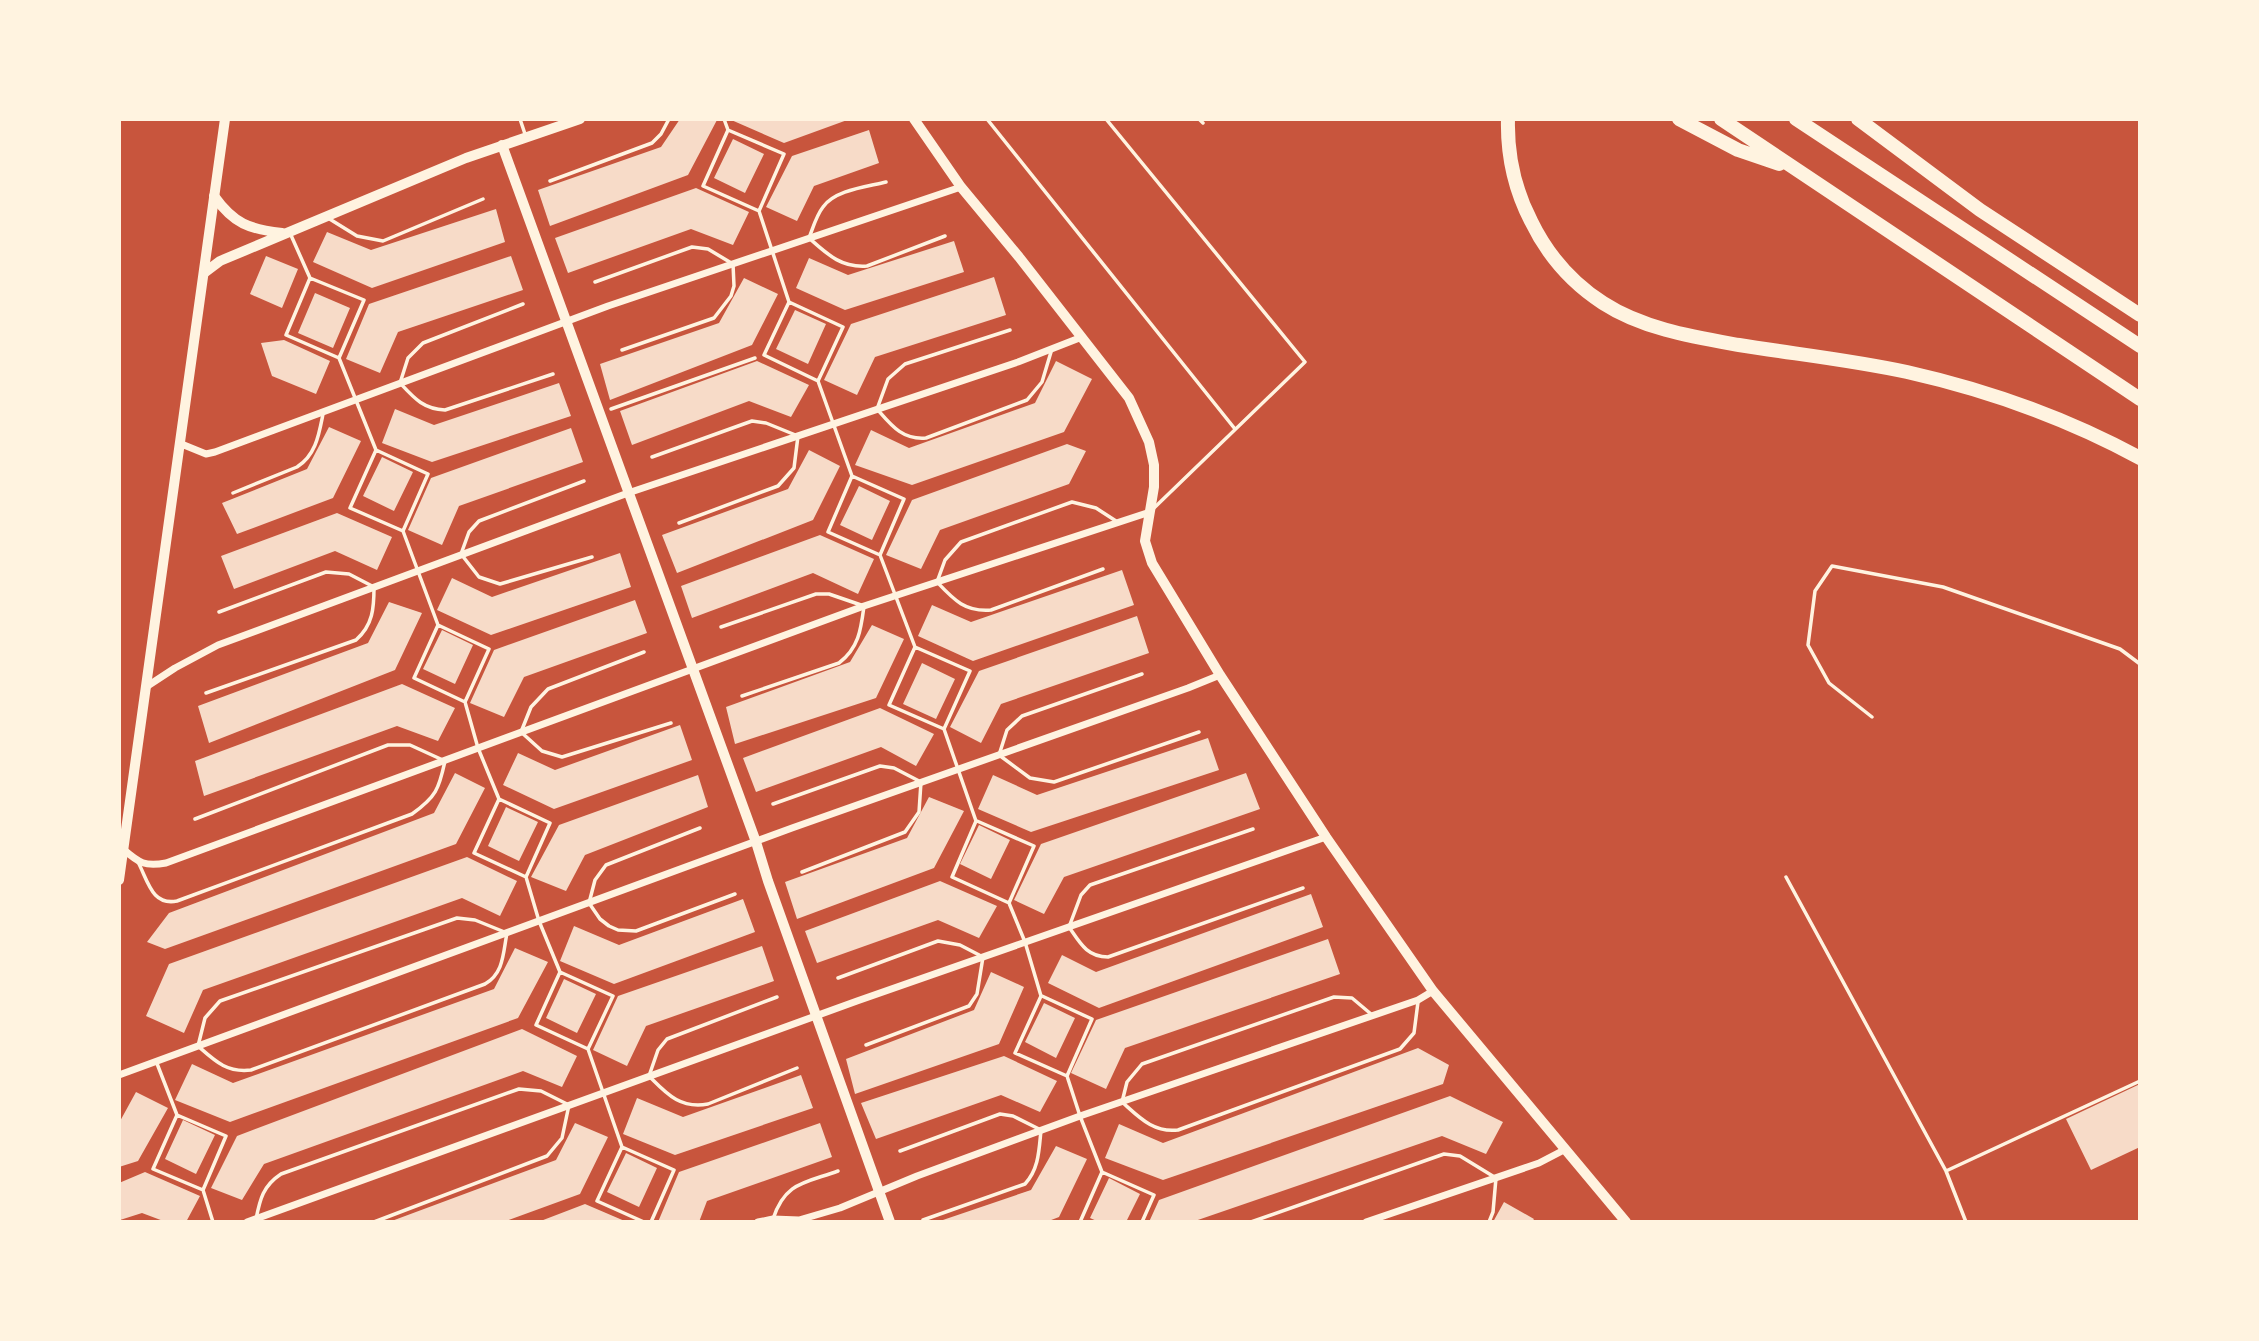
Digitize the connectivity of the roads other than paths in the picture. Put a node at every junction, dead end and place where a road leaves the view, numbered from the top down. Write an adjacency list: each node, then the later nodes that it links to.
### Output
1 (225, 119): 21 (main road)
2 (520, 119): 15 (lane)
3 (580, 119): 15 (street)
4 (669, 119): 18 (lane)
5 (724, 119): 14 (lane)
6 (914, 119): 20 (street)
7 (987, 119): 51 (lane)
8 (1106, 119): 51 (lane)
9 (1508, 119): 56 (highway)
10 (1679, 119): 17 (highway)
11 (1721, 119): 17 (highway)
12 (1796, 119): 39 (highway)
13 (1858, 119): 35 (highway)
14 (728, 130): 23 (lane); 23 (lane)
15 (526, 137): 16 (street)
16 (502, 145): 24 (street); 36 (street)
17 (1794, 168): 46 (highway)
18 (550, 181)
19 (886, 182): 27 (lane)
20 (961, 187): 27 (street); 38 (street)
21 (214, 196): 25 (street); 30 (main road)
22 (483, 199): 24 (lane)
23 (759, 211): 28 (lane)
24 (326, 217): 25 (street)
25 (288, 233): 30 (street); 31 (lane)
26 (945, 236): 27 (lane)
27 (809, 238): 28 (street)
28 (771, 251): 29 (street); 33 (lane)
29 (733, 264): 32 (lane); 36 (street); 40 (lane)
30 (205, 273): 53 (main road)
31 (310, 278): 42 (lane); 42 (lane)
32 (595, 282)
33 (789, 302): 44 (lane); 44 (lane)
34 (523, 303): 45 (lane)
35 (2140, 315)
36 (566, 322): 45 (street); 60 (street)
37 (1010, 330): 48 (lane)
38 (1083, 337): 41 (street); 61 (street)
39 (2140, 346)
40 (622, 350)
41 (1051, 350): 48 (street); 48 (lane)
42 (339, 358): 47 (lane)
43 (553, 374): 45 (lane)
44 (818, 381): 50 (lane)
45 (400, 383): 47 (street)
46 (2140, 399)
47 (355, 400): 49 (street); 54 (lane)
48 (877, 409): 50 (street)
49 (324, 412): 53 (street); 59 (lane)
50 (832, 424): 52 (street); 57 (lane)
51 (1235, 429): 61 (lane)
52 (798, 436): 55 (lane); 60 (street); 63 (lane)
53 (179, 443): 83 (main road)
54 (376, 450): 64 (lane); 64 (lane)
55 (652, 457)
56 (2140, 458)
57 (852, 476): 66 (lane); 66 (lane)
58 (584, 481): 65 (lane)
59 (233, 493)
60 (628, 493): 65 (street); 80 (street)
61 (1150, 512): 62 (street); 82 (street)
62 (1118, 522): 70 (street); 70 (lane)
63 (679, 523)
64 (402, 531): 69 (lane)
65 (461, 554): 67 (lane); 69 (street)
66 (880, 555): 72 (lane)
67 (592, 557)
68 (1103, 569): 70 (lane)
69 (418, 570): 71 (street); 75 (lane)
70 (937, 582): 72 (street)
71 (374, 587): 74 (lane); 83 (street); 84 (lane)
72 (894, 596): 73 (street); 77 (lane)
73 (864, 606): 76 (lane); 80 (street); 85 (lane)
74 (219, 612)
75 (438, 625): 86 (lane); 86 (lane)
76 (721, 627)
77 (915, 647): 89 (lane); 89 (lane)
78 (644, 652): 90 (lane)
79 (2140, 664): 87 (lane)
80 (691, 668): 90 (street); 104 (street)
81 (1142, 674): 93 (lane)
82 (1220, 675): 93 (street); 103 (street)
83 (146, 687): 105 (main road)
84 (206, 693)
85 (742, 696)
86 (465, 702): 92 (lane)
87 (1872, 717)
88 (671, 723): 90 (lane)
89 (944, 729): 95 (lane)
90 (521, 732): 92 (street)
91 (1199, 732): 93 (lane)
92 (478, 748): 94 (street); 97 (lane)
93 (999, 755): 95 (street)
94 (445, 761): 99 (lane); 106 (street); 106 (lane)
95 (957, 769): 96 (street); 100 (lane)
96 (921, 782): 98 (lane); 104 (street); 107 (lane)
97 (499, 799): 108 (lane); 108 (lane)
98 (773, 804)
99 (195, 819)
100 (976, 821): 113 (lane); 113 (lane)
101 (700, 828): 114 (lane)
102 (1253, 829): 116 (lane)
103 (1326, 837): 116 (street); 122 (street)
104 (756, 842): 114 (street); 126 (street)
105 (123, 849): 106 (street); 110 (main road)
106 (137, 860)
107 (802, 872)
108 (526, 877): 115 (lane)
109 (1786, 877): 147 (lane)
110 (119, 880)
111 (1303, 888): 116 (lane)
112 (735, 894): 114 (lane)
113 (1009, 902): 118 (lane)
114 (589, 903): 115 (street)
115 (539, 921): 117 (street); 120 (lane)
116 (1069, 927): 118 (street)
117 (507, 933): 129 (street); 129 (lane); 129 (lane)
118 (1025, 942): 119 (street); 123 (lane)
119 (983, 957): 121 (lane); 126 (street); 128 (lane)
120 (561, 972): 130 (lane); 130 (lane)
121 (838, 978)
122 (1433, 991): 125 (street); 144 (street)
123 (1041, 996): 135 (lane); 135 (lane)
124 (777, 997): 134 (lane)
125 (1418, 1000): 127 (street); 138 (lane)
126 (817, 1015): 134 (street); 151 (street)
127 (1373, 1016): 138 (street); 138 (lane)
128 (866, 1045)
129 (198, 1046): 131 (street)
130 (588, 1049): 137 (lane)
131 (156, 1061): 133 (street); 140 (lane)
132 (797, 1068): 134 (lane)
133 (119, 1075)
134 (649, 1076): 137 (street)
135 (1066, 1076): 141 (lane)
136 (2140, 1082): 147 (lane)
137 (602, 1093): 139 (street); 143 (lane)
138 (1122, 1102): 141 (street)
139 (569, 1105): 153 (street); 153 (lane); 157 (lane)
140 (177, 1115): 150 (lane); 150 (lane)
141 (1080, 1116): 142 (street); 148 (lane)
142 (1041, 1130): 145 (lane); 151 (street); 154 (lane)
143 (622, 1147): 158 (lane); 159 (lane)
144 (1564, 1150): 149 (street); 167 (street)
145 (900, 1151)
146 (838, 1171): 152 (lane)
147 (1946, 1171): 168 (lane)
148 (1102, 1172): 162 (lane); 163 (lane)
149 (1496, 1178): 164 (lane); 165 (street); 166 (lane)
150 (203, 1190): 155 (lane)
151 (879, 1190): 152 (street); 161 (street)
152 (773, 1219): 160 (street)
153 (258, 1220): 156 (street)
154 (923, 1220)
155 (213, 1222)
156 (247, 1222)
157 (374, 1222)
158 (643, 1222)
159 (651, 1222)
160 (758, 1222)
161 (890, 1222)
162 (1080, 1222)
163 (1142, 1222)
164 (1251, 1222)
165 (1366, 1222)
166 (1489, 1222)
167 (1626, 1222)
168 (1966, 1222)

